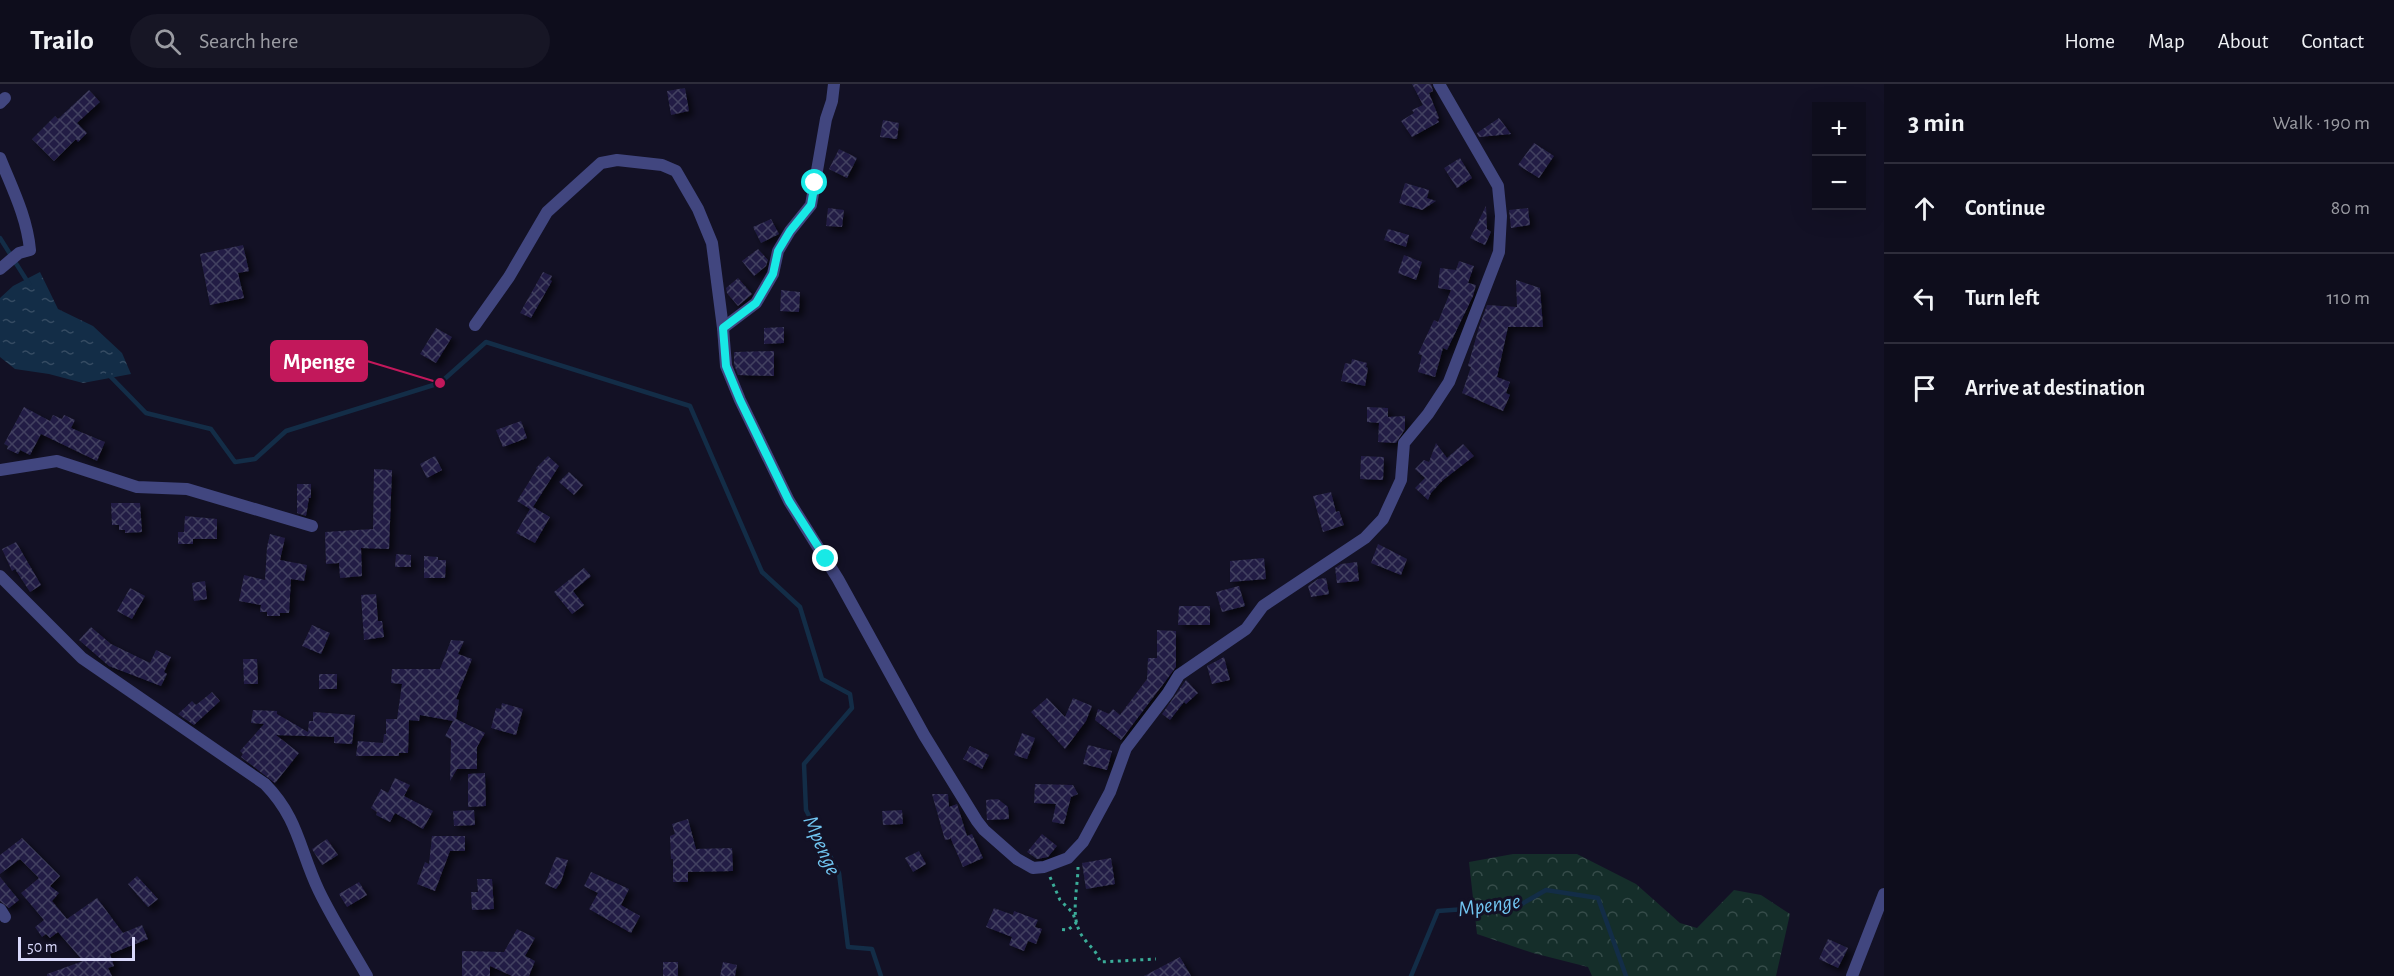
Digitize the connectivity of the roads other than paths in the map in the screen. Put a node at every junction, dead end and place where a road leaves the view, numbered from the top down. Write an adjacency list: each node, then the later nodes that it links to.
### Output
1 (834, 84): 6 (street)
2 (1439, 84): 6 (street)
3 (0, 159): 4 (street)
4 (0, 269)
5 (475, 325): 6 (street)
6 (723, 328)
7 (0, 470): 8 (street)
8 (312, 526)
9 (0, 576): 11 (street)
10 (1884, 894): 12 (street)
11 (367, 976)
12 (1851, 976)

